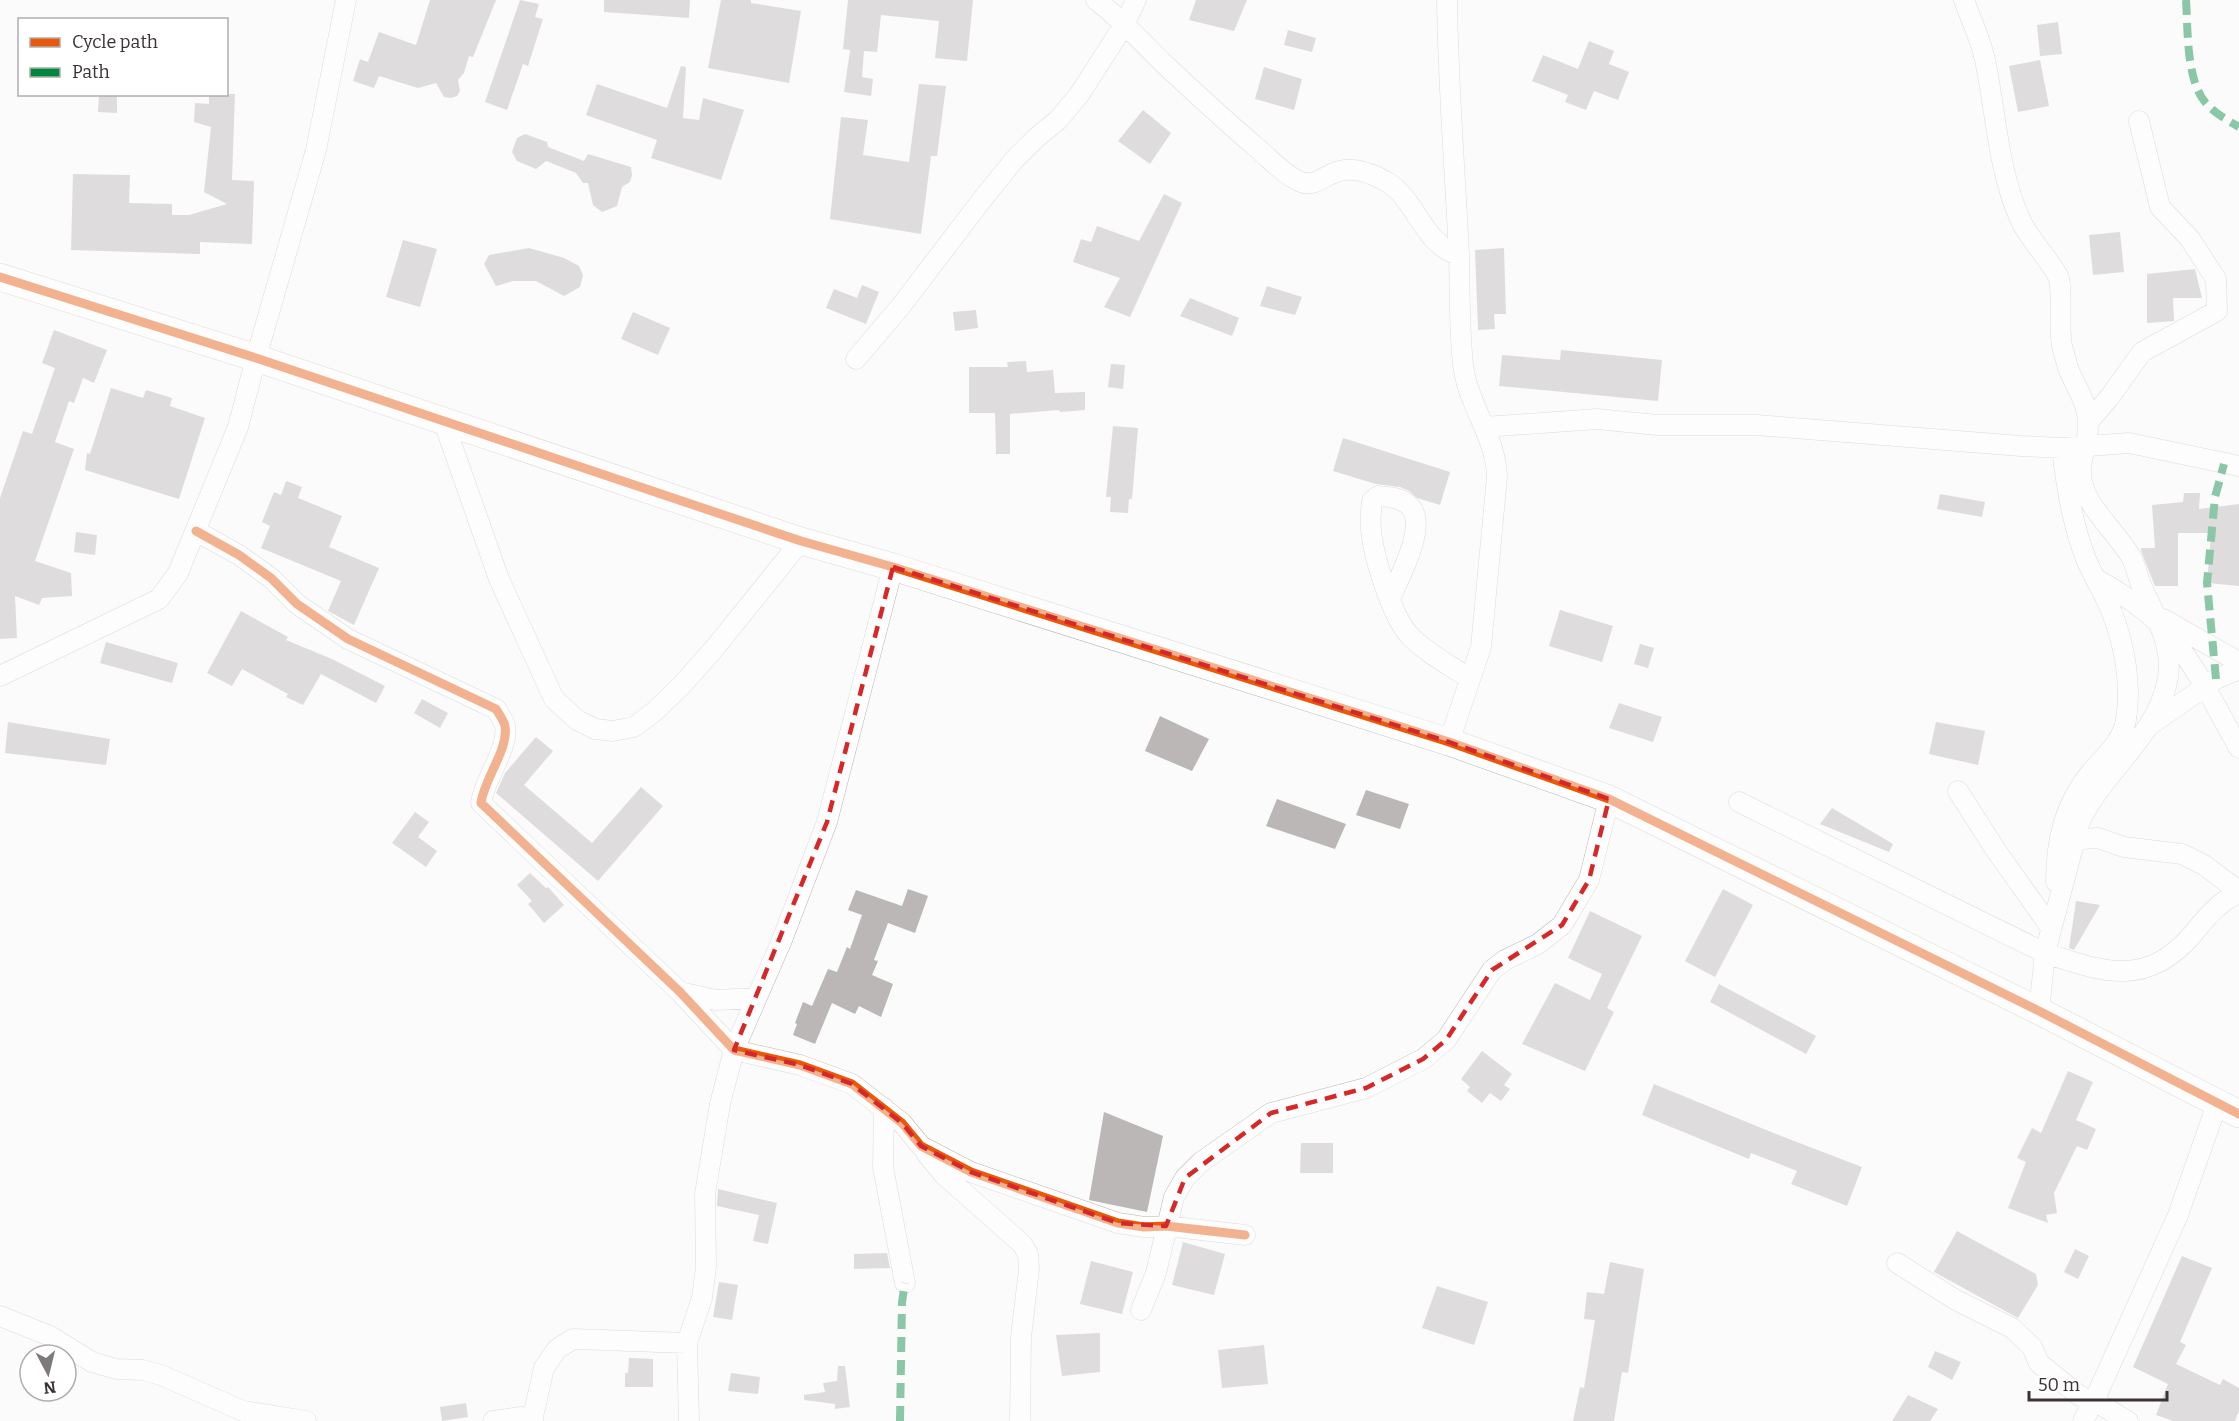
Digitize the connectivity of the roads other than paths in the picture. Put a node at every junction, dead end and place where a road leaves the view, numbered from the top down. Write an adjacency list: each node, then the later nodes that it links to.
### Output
1 (346, 0): 10 (street)
2 (1096, 0): 6 (street)
3 (1136, 0): 6 (street)
4 (1447, 0): 8 (street)
5 (1964, 0): 13 (street)
6 (1124, 25): 8 (street); 11 (street)
7 (2139, 121): 13 (street)
8 (1459, 255): 14 (street)
9 (0, 277): 10 (street)
10 (255, 358): 12 (street); 18 (street)
11 (856, 359)
12 (443, 420): 19 (street); 19 (street)
13 (2088, 422): 15 (street)
14 (1484, 427): 16 (street); 27 (street)
15 (2086, 446): 16 (street); 17 (street); 23 (street)
16 (2062, 448): 21 (street)
17 (2239, 466)
18 (196, 531): 26 (street); 39 (street)
19 (801, 541): 20 (street)
20 (893, 567): 30 (street); 40 (street)
21 (2096, 579): 23 (street); 37 (street)
22 (1390, 599): 27 (street)
23 (2158, 619): 24 (street); 28 (street); 29 (street)
24 (2239, 662)
25 (2239, 669): 28 (street)
26 (0, 676)
27 (1470, 680): 30 (street)
28 (2204, 686): 29 (street); 31 (street)
29 (2147, 727): 35 (street)
30 (1449, 742): 33 (street)
31 (2239, 747)
32 (1958, 791): 37 (street)
33 (1609, 798): 41 (street); 46 (street)
34 (1739, 802): 38 (street)
35 (2073, 843): 36 (street); 37 (street)
36 (2239, 891): 38 (street)
37 (2054, 920): 38 (street)
38 (2044, 953): 41 (street)
39 (680, 992): 40 (street); 42 (street)
40 (756, 998): 42 (street)
41 (2039, 1011): 44 (street)
42 (734, 1050): 43 (street); 52 (street)
43 (884, 1108): 45 (street); 49 (street)
44 (2228, 1109): 53 (street)
45 (921, 1146): 46 (street); 58 (street)
46 (1166, 1226): 47 (street); 50 (street)
47 (1245, 1235)
48 (1897, 1263): 53 (street)
49 (904, 1283)
50 (1141, 1310)
51 (0, 1316): 55 (street)
52 (687, 1343): 54 (street); 57 (street)
53 (2093, 1402): 59 (street); 60 (street)
54 (533, 1420): 56 (street)
55 (306, 1421)
56 (493, 1421)
57 (689, 1421)
58 (1020, 1421)
59 (2083, 1421)
60 (2128, 1421)

